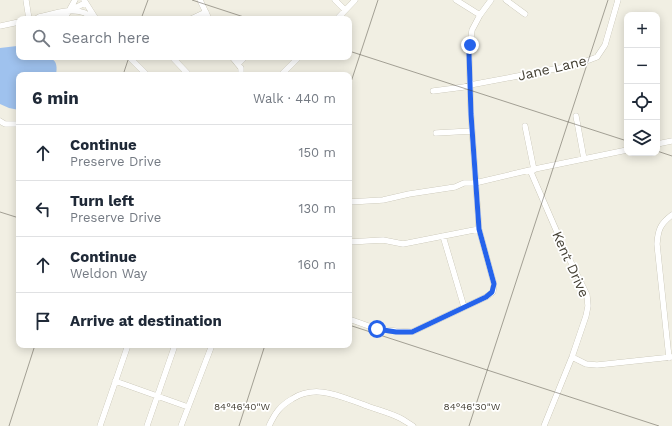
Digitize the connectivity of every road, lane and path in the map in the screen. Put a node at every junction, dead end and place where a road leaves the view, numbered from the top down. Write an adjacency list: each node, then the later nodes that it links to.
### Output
1 (26, 0): 16 (street)
2 (75, 0): 12 (street)
3 (200, 0): 13 (street)
4 (335, 0): 11 (street)
5 (355, 0): 11 (street)
6 (456, 0): 15 (street)
7 (491, 0): 15 (street)
8 (506, 0): 14 (street)
9 (618, 0): 36 (street, Jane Lane)
10 (85, 2): 12 (street); 20 (street)
11 (345, 10): 23 (street)
12 (69, 11): 17 (street); 18 (street); 19 (street)
13 (206, 12): 21 (street); 22 (street)
14 (525, 14)
15 (480, 15): 36 (street)
16 (29, 16)
17 (39, 16)
18 (66, 16)
19 (88, 16)
20 (94, 16)
21 (197, 16)
22 (208, 16)
23 (340, 16)
24 (16, 23): 25 (street)
25 (0, 26)
26 (132, 60): 32 (street)
27 (175, 60): 33 (street)
28 (235, 60): 31 (street)
29 (242, 60): 31 (street)
30 (296, 60): 35 (street)
31 (238, 64): 34 (street)
32 (144, 72)
33 (186, 72)
34 (241, 72)
35 (284, 72)
36 (470, 85): 37 (street, Jane Lane); 42 (street)
37 (433, 91)
38 (576, 116): 47 (street)
39 (0, 121): 40 (street)
40 (16, 124)
41 (525, 126): 48 (street, Kent Drive)
42 (472, 130): 43 (street); 49 (street)
43 (436, 133)
44 (672, 141): 45 (street)
45 (660, 143)
46 (624, 151): 47 (street)
47 (584, 159): 48 (street)
48 (532, 170): 49 (street); 60 (street, Kent Drive)
49 (476, 183): 50 (street); 52 (street)
50 (352, 202)
51 (672, 215): 61 (street)
52 (479, 229): 53 (street); 55 (street)
53 (443, 236): 54 (street); 55 (street)
54 (352, 242)
55 (464, 307): 56 (street)
56 (352, 320)
57 (127, 348): 62 (street)
58 (173, 348): 63 (street)
59 (211, 348): 64 (street)
60 (572, 357): 61 (street); 70 (street, Kent Drive)
61 (671, 358)
62 (115, 381): 63 (street); 65 (street)
63 (157, 396): 64 (street); 66 (street)
64 (188, 407): 67 (street)
65 (100, 426)
66 (146, 426)
67 (181, 426)
68 (269, 426): 69 (street)
69 (413, 426)
70 (544, 426)

